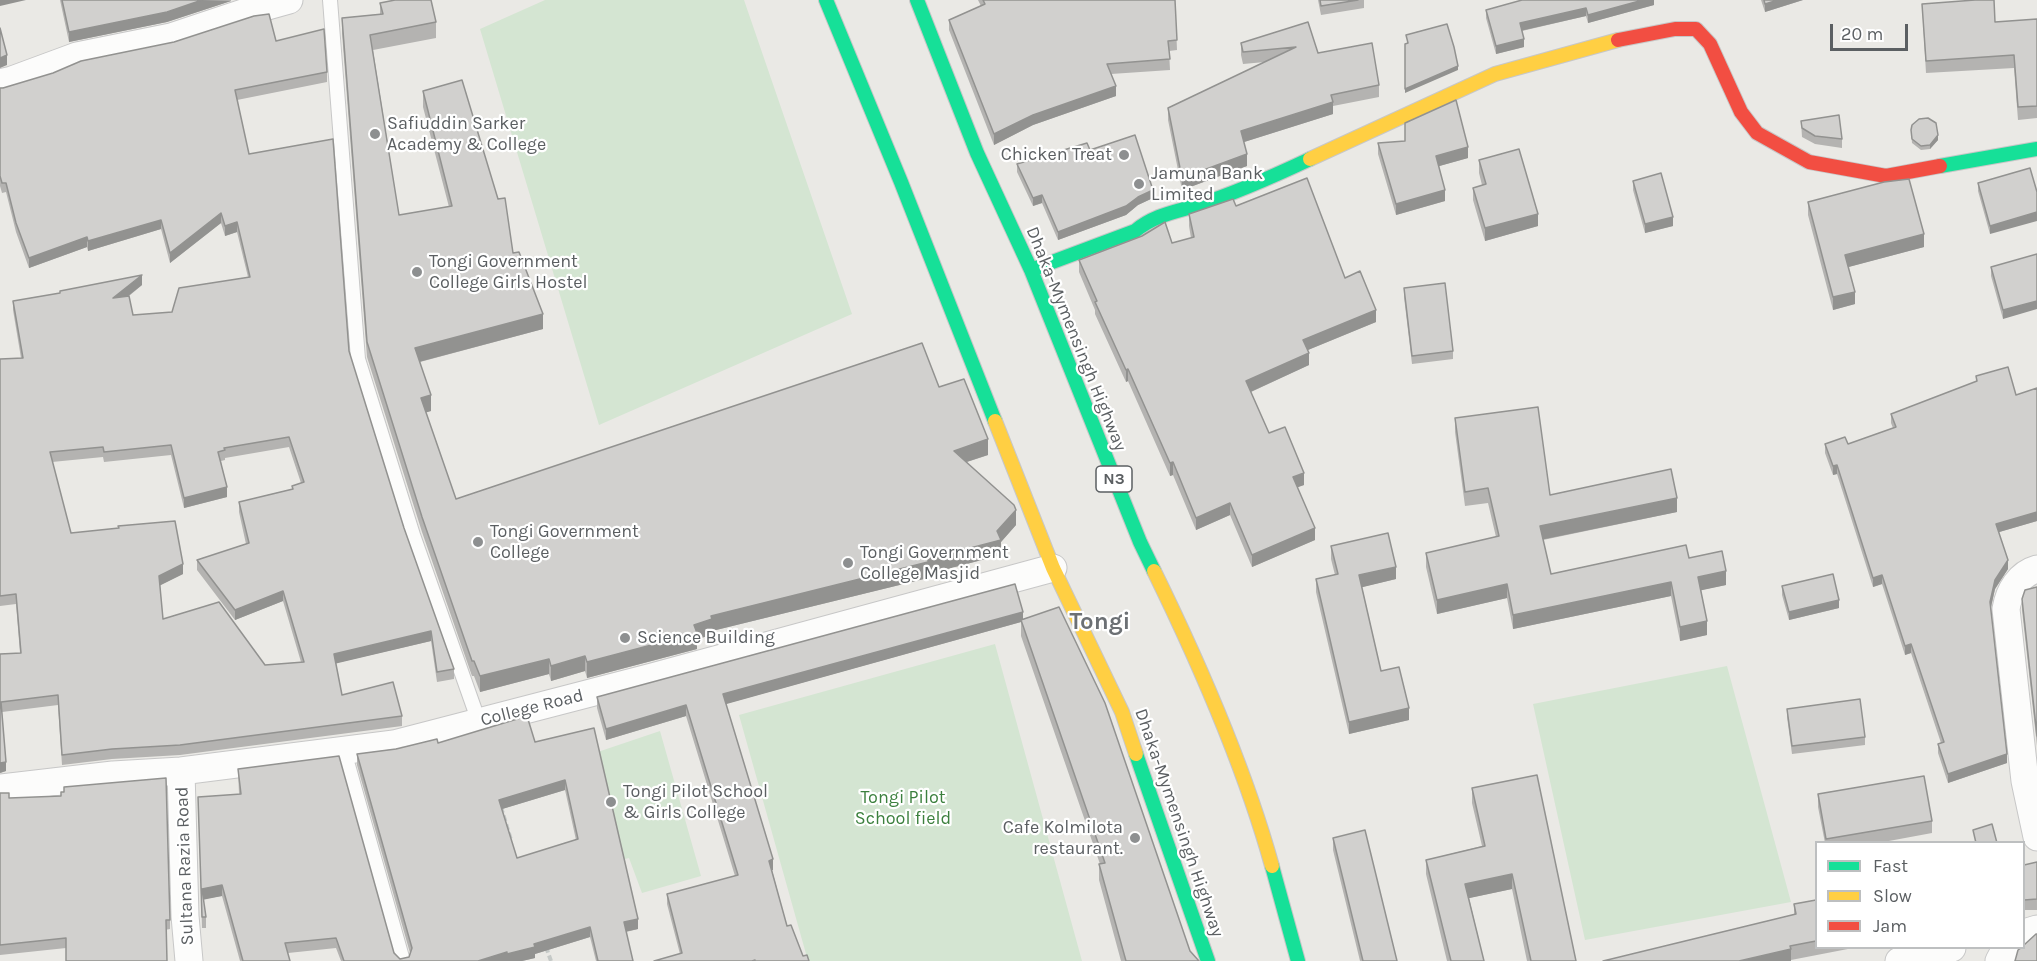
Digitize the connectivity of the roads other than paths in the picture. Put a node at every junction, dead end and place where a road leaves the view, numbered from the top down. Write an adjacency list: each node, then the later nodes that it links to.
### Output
1 (289, 0): 5 (street)
2 (330, 0): 10 (lane)
3 (825, 0): 8 (main road, Dhaka-Mymensingh Highway)
4 (917, 0): 7 (main road, Dhaka-Mymensingh Highway / N3)
5 (0, 83)
6 (2037, 149): 7 (main road)
7 (1031, 270): 19 (main road, Dhaka-Mymensingh Highway / N3)
8 (1053, 568): 10 (street, College Road); 18 (main road, Dhaka-Mymensingh Highway)
9 (2037, 569): 14 (street)
10 (479, 722): 11 (street, College Road)
11 (344, 751): 12 (street, College Road); 17 (lane)
12 (181, 771): 13 (street, College Road); 16 (street, Sultana Razia Road)
13 (0, 788)
14 (2037, 837)
15 (1948, 949): 20 (street)
16 (189, 961)
17 (403, 961)
18 (1208, 961)
19 (1298, 961)
20 (1899, 961)

